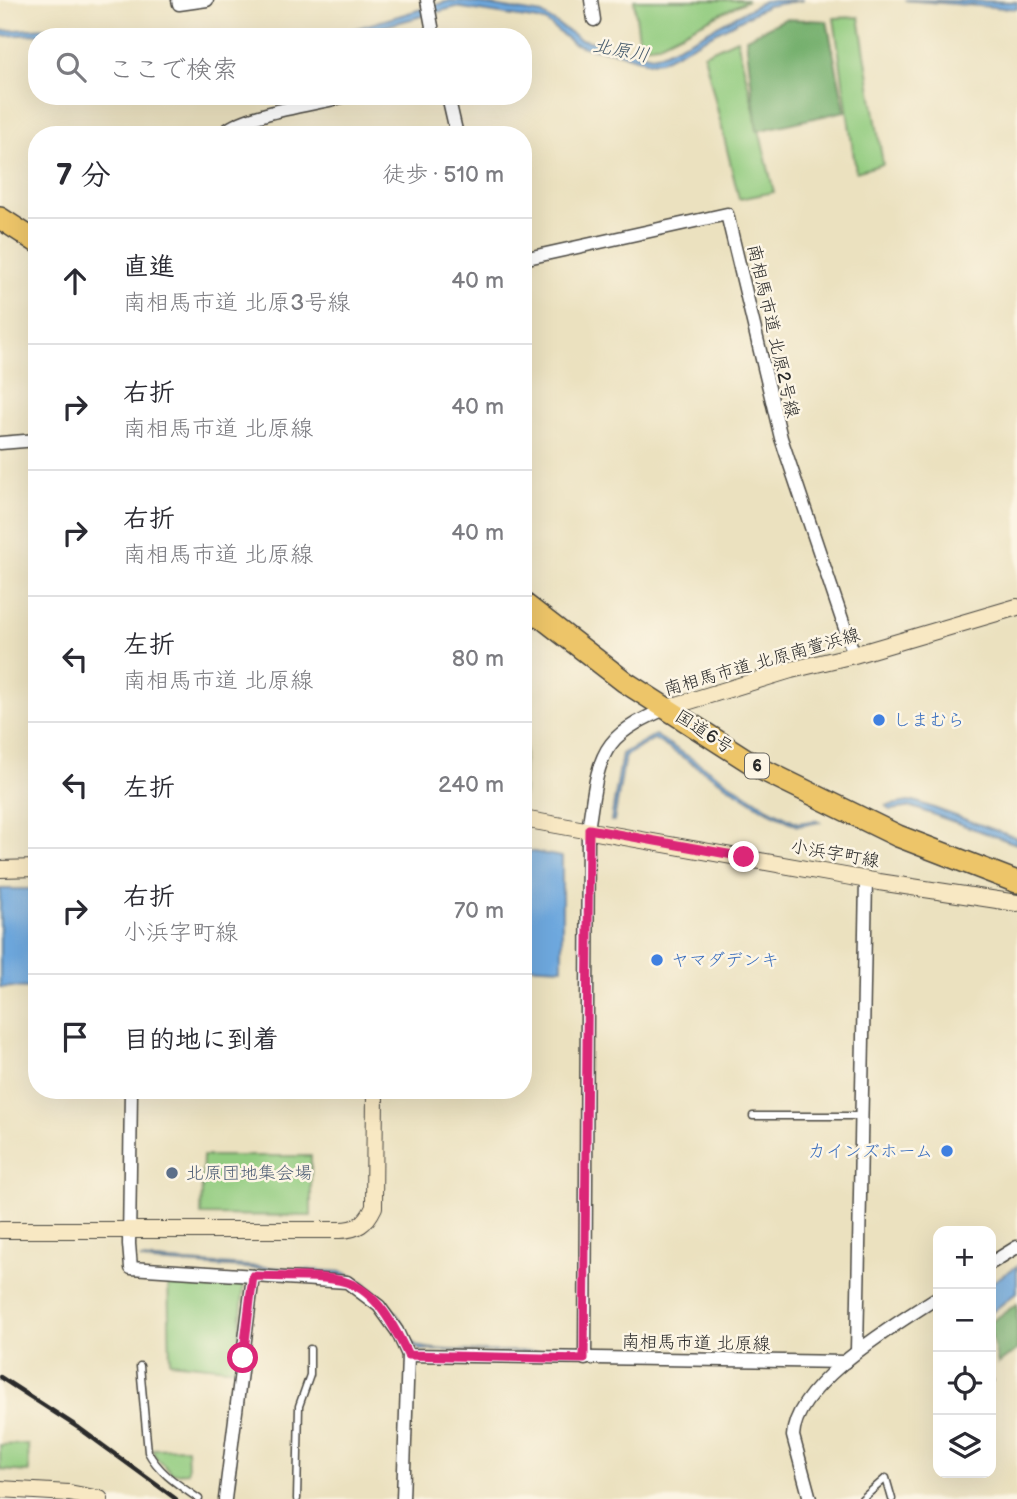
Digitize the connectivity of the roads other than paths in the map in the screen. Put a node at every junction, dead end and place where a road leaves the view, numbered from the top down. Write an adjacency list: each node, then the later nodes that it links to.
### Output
1 (178, 0): 2 (street)
2 (207, 0)
3 (591, 0): 5 (street)
4 (427, 2): 6 (street)
5 (594, 20)
6 (432, 28)
7 (308, 105): 9 (street)
8 (450, 105): 10 (street)
9 (232, 126)
10 (455, 126)
11 (0, 218): 12 (highway)
12 (28, 236)
13 (532, 257): 18 (street, 南相馬市道 北原2号線)
14 (28, 441): 15 (street)
15 (0, 443)
16 (1017, 607): 18 (street, 南相馬市道 北原南萱浜線)
17 (532, 610): 19 (highway, 国道6号 / 6)
18 (854, 655): 19 (street, 南相馬市道 北原南萱浜線)
19 (667, 708): 21 (street, 南相馬市道 北原南萱浜線); 25 (highway, 国道6号 / 6)
20 (532, 820): 21 (street, 小浜字町線)
21 (589, 829): 24 (street, 小浜字町線); 40 (street, 南相馬市道 北原南萱浜線)
22 (28, 867): 23 (street)
23 (0, 869)
24 (866, 880): 26 (street, 小浜字町線); 30 (street)
25 (1017, 882)
26 (1017, 903)
27 (131, 1099): 32 (street)
28 (375, 1099): 32 (street)
29 (753, 1116): 30 (lane)
30 (861, 1116): 38 (street)
31 (0, 1230): 32 (street)
32 (130, 1231): 35 (street)
33 (1017, 1247): 34 (street)
34 (996, 1261)
35 (253, 1276): 39 (street); 46 (street)
36 (933, 1300): 38 (street)
37 (310, 1349): 47 (lane)
38 (857, 1351): 41 (street)
39 (408, 1355): 40 (street, 南相馬市道 北原線); 48 (street)
40 (584, 1359): 41 (street, 南相馬市道 北原線)
41 (845, 1362): 49 (street)
42 (140, 1366): 45 (lane)
43 (0, 1489): 44 (street)
44 (100, 1499)
45 (199, 1499)
46 (225, 1499)
47 (297, 1499)
48 (403, 1499)
49 (810, 1499)
50 (862, 1499): 51 (lane)
51 (892, 1499)

